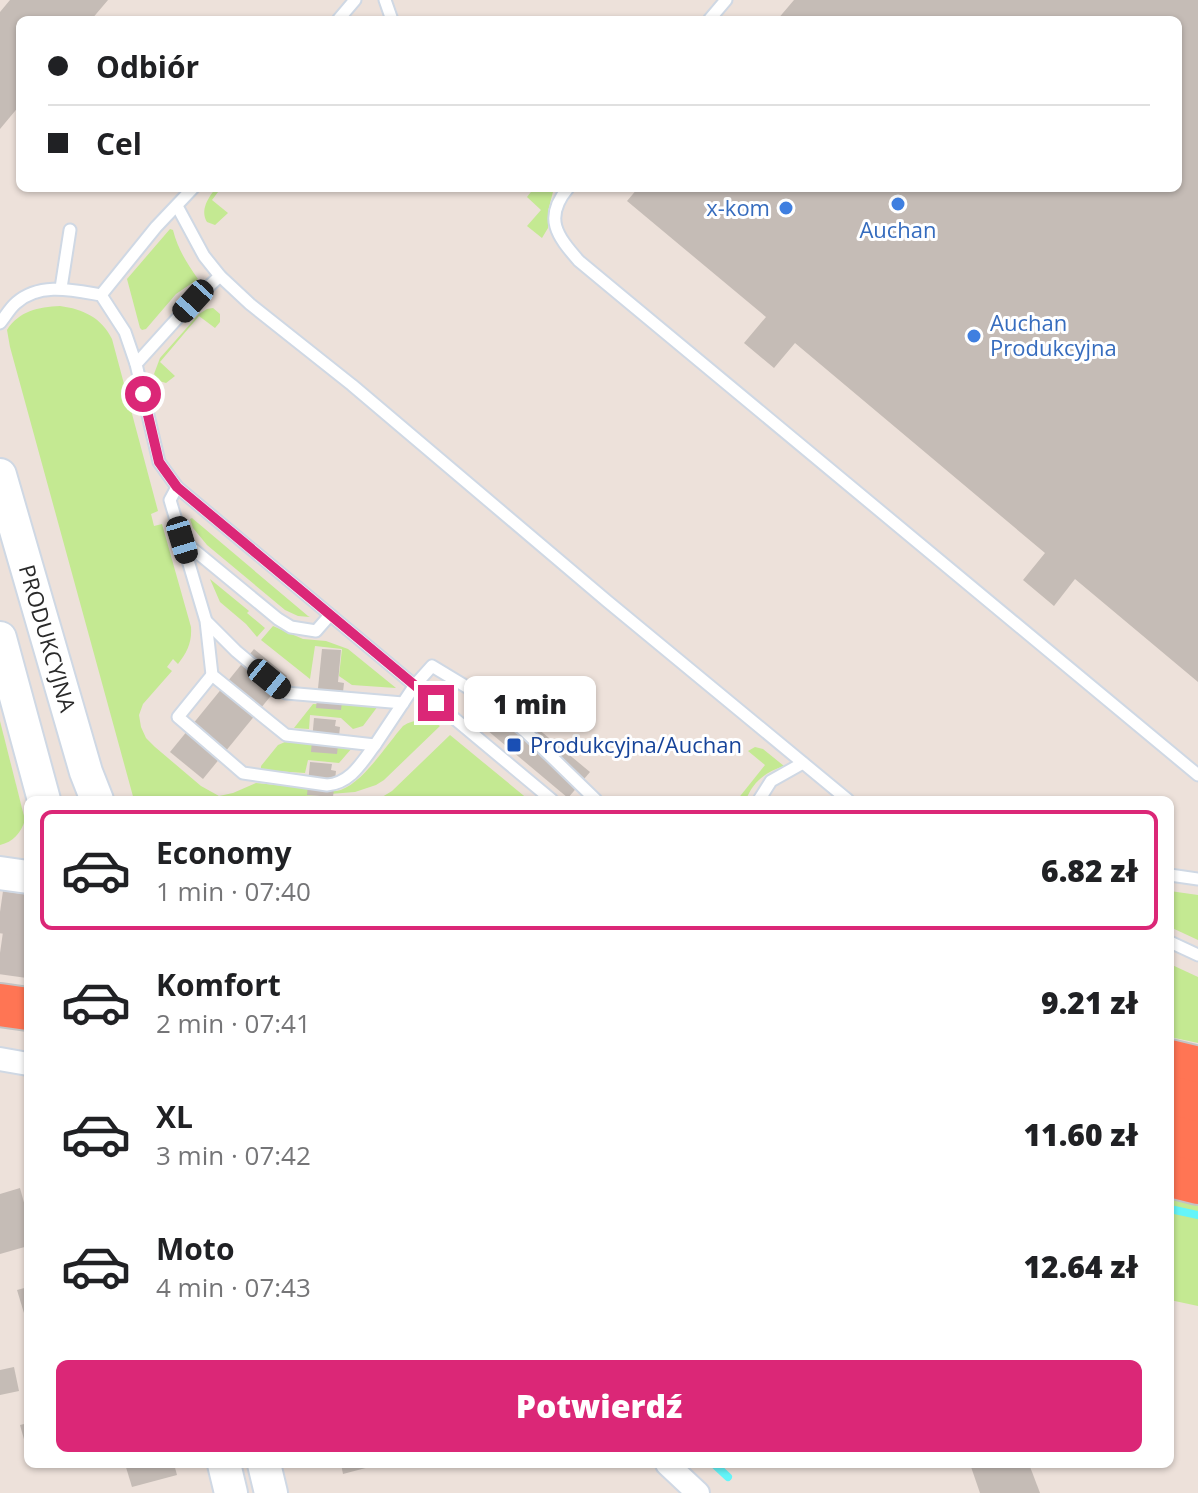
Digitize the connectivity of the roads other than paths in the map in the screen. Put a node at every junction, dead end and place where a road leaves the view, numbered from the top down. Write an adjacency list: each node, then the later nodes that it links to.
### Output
1 (355, 0): 3 (lane)
2 (726, 0): 4 (lane)
3 (341, 16)
4 (712, 16)
5 (189, 192): 7 (lane)
6 (564, 192): 25 (lane)
7 (177, 206): 9 (lane); 11 (lane)
8 (70, 230): 10 (lane)
9 (220, 276): 13 (lane); 24 (lane)
10 (61, 288): 11 (lane); 12 (lane)
11 (101, 295): 13 (lane)
12 (0, 323)
13 (136, 364): 15 (lane)
14 (0, 475): 27 (street, PRODUKCYJNA)
15 (177, 487): 16 (lane); 17 (lane)
16 (182, 540): 17 (lane); 18 (lane)
17 (330, 615): 21 (lane)
18 (206, 621): 20 (lane); 22 (lane)
19 (0, 638): 26 (street, PRODUKCYJNA)
20 (212, 675): 23 (lane); 23 (lane)
21 (415, 685): 22 (lane); 28 (lane); 29 (lane)
22 (403, 703): 23 (lane)
23 (375, 745)
24 (803, 763): 30 (lane); 31 (lane)
25 (1198, 775)
26 (43, 796)
27 (95, 796)
28 (547, 796)
29 (592, 796)
30 (762, 796)
31 (843, 796)
32 (0, 873): 33 (street)
33 (24, 876)
34 (1174, 876): 35 (lane)
35 (1198, 879)
36 (1174, 944): 37 (lane)
37 (1198, 955)
38 (0, 1005): 39 (highway)
39 (24, 1008)
40 (0, 1059): 42 (street)
41 (1174, 1062): 43 (highway)
42 (24, 1063)
43 (1198, 1068)
44 (1174, 1098): 45 (highway)
45 (1198, 1104)
46 (1174, 1137): 47 (highway)
47 (1198, 1143)
48 (1174, 1177): 49 (highway)
49 (1198, 1183)
50 (225, 1468): 53 (street)
51 (265, 1468): 54 (street)
52 (671, 1468): 55 (street)
53 (231, 1493)
54 (271, 1493)
55 (698, 1493)

